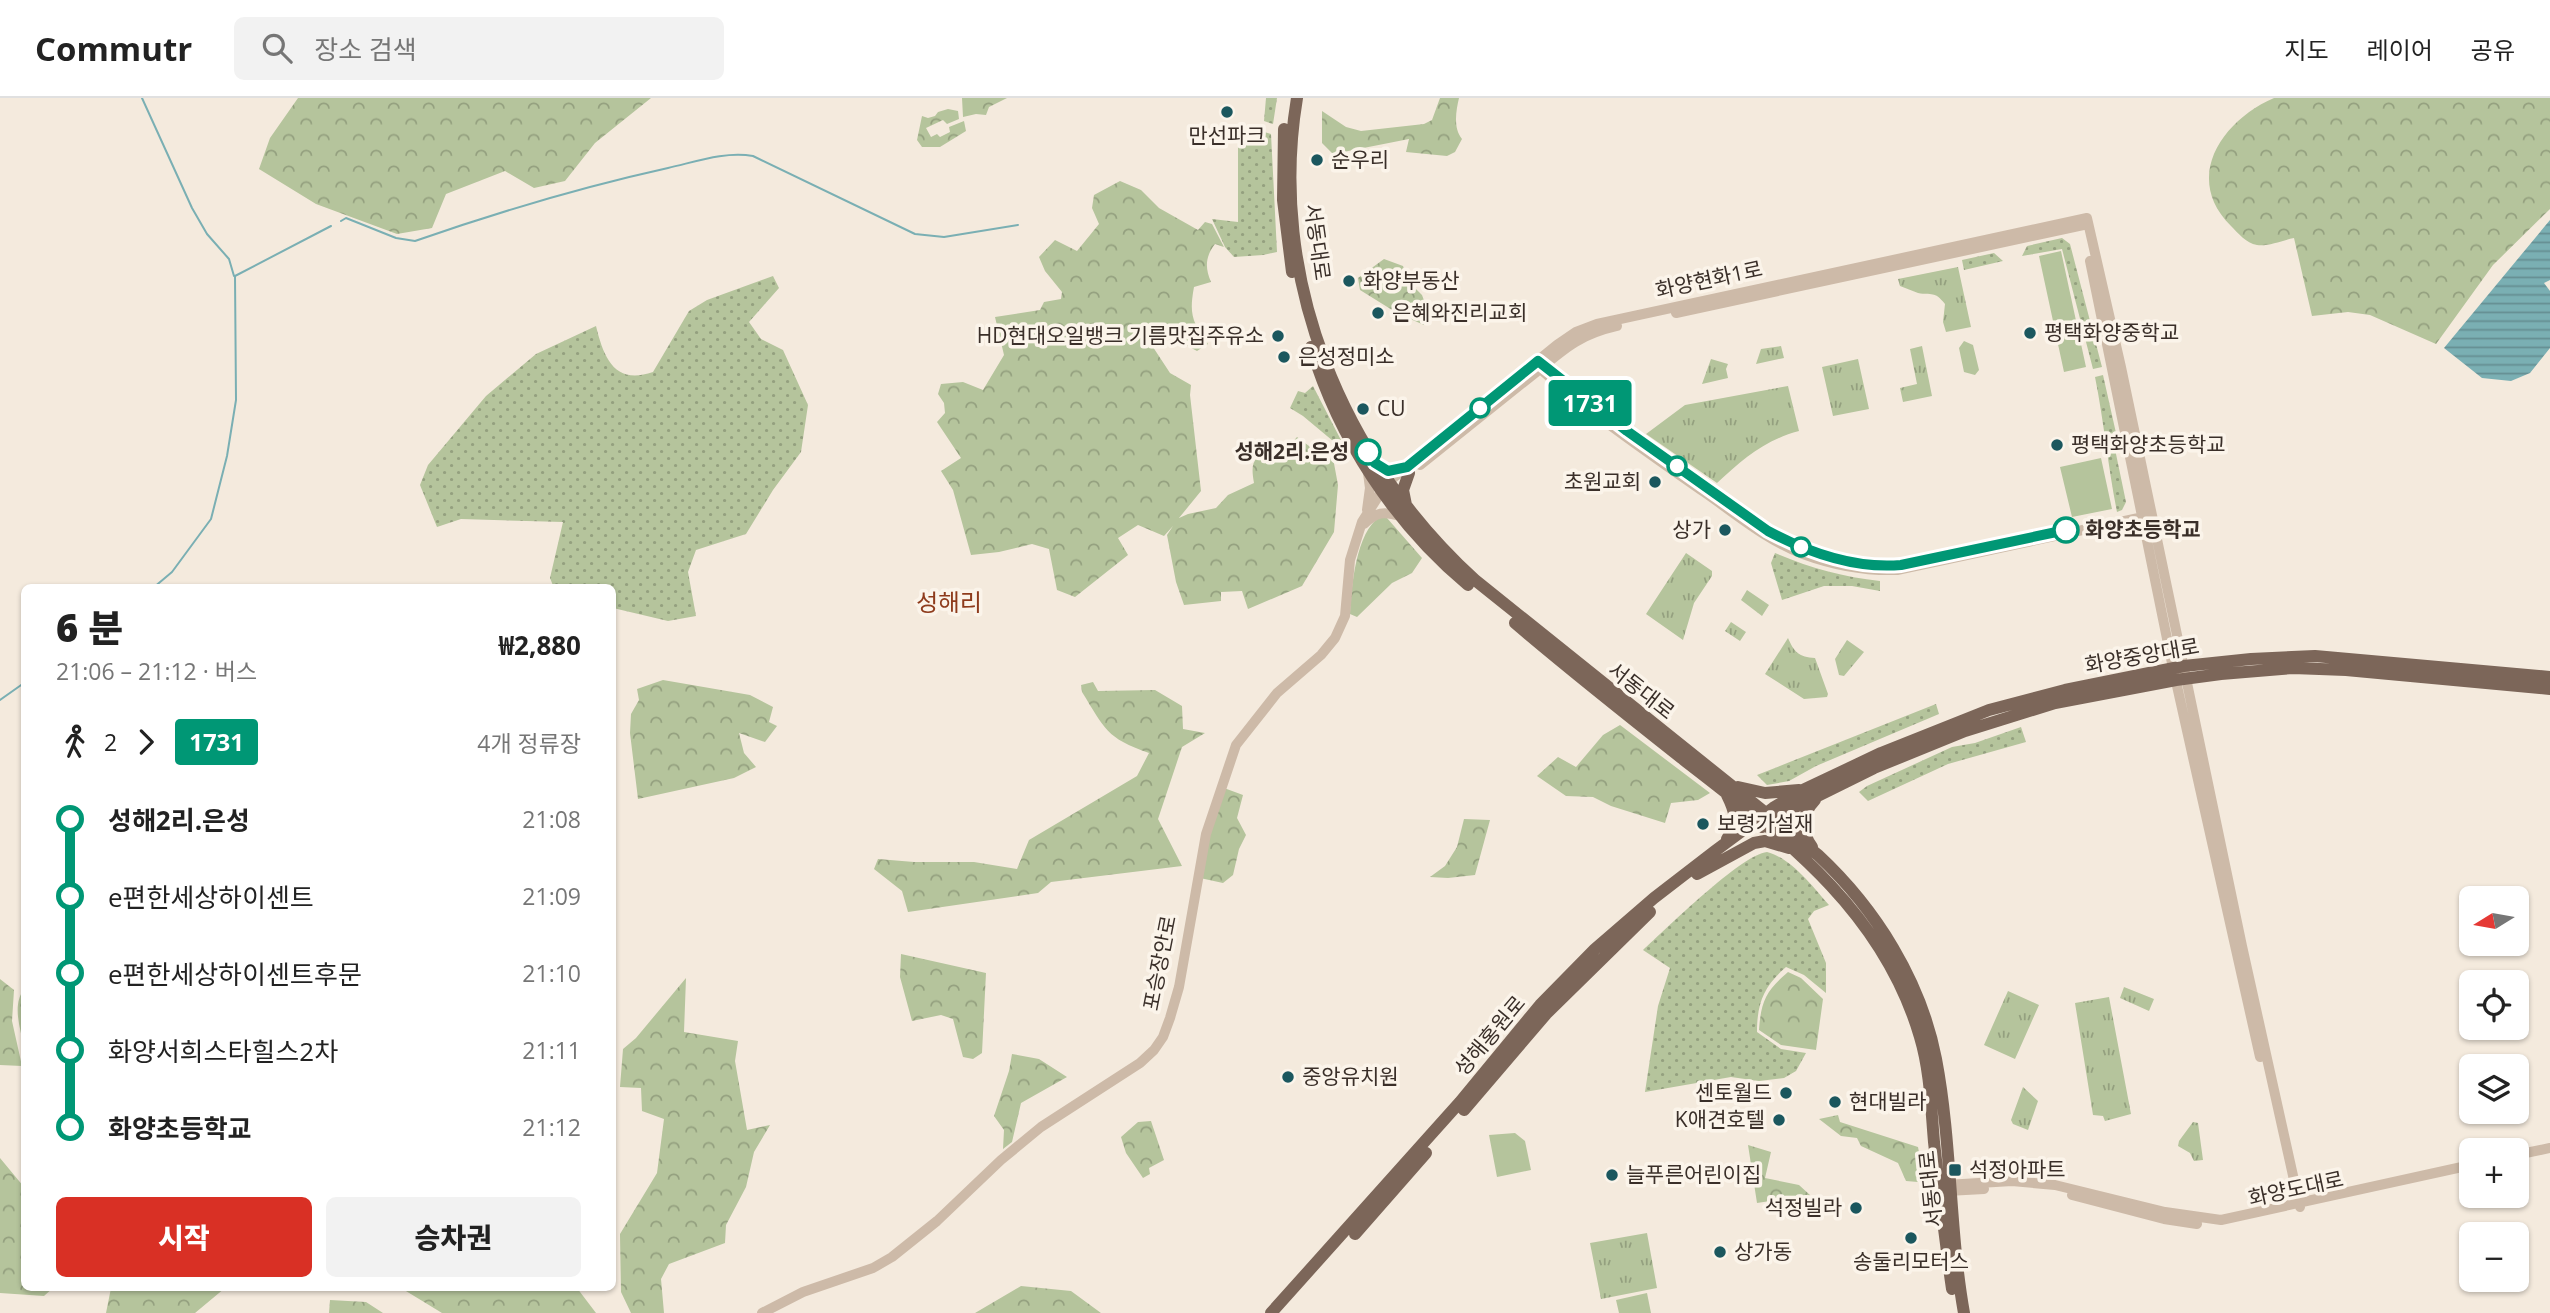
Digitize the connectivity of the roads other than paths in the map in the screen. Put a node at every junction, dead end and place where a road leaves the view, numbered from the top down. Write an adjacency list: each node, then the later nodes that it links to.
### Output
1 (1289, 98): 4 (main road, 서동대로)
2 (1297, 98): 4 (main road, 서동대로)
3 (1539, 365): 5 (street, 화양현화1로); 8 (street); 8 (street, 화양현화1로)
4 (1371, 466): 5 (main road); 6 (main road, 서동대로); 9 (street)
5 (1408, 470): 6 (street, 화양현화1로); 7 (main road)
6 (1386, 489): 7 (main road, 서동대로); 9 (street)
7 (1403, 512): 9 (street); 13 (main road, 서동대로)
8 (2146, 514): 10 (street)
9 (1364, 521): 28 (street, 포승장안로)
10 (2180, 673): 11 (main road, 화양중앙대로); 12 (main road, 화양중앙대로); 14 (main road, 화양중앙대로); 15 (main road, 화양중앙대로); 27 (street)
11 (2550, 677)
12 (2550, 689)
13 (1729, 789): 14 (main road); 16 (main road, 서동대로); 17 (main road)
14 (1803, 790): 16 (main road, 화양중앙대로)
15 (1818, 797): 16 (main road, 화양중앙대로); 19 (main road)
16 (1766, 819): 17 (main road, 성해홍원로); 18 (main road, 서동대로); 19 (main road, 서동대로); 20 (main road, 성해홍원로)
17 (1721, 847): 29 (main road, 성해홍원로)
18 (1798, 853): 20 (main road); 26 (main road, 서동대로)
19 (1818, 855): 26 (main road, 서동대로)
20 (1697, 874): 30 (main road, 성해홍원로)
21 (2550, 1148): 22 (street)
22 (2529, 1152)
23 (2550, 1153): 24 (street)
24 (2529, 1158)
25 (2459, 1171): 27 (street, 화양도대로)
26 (1944, 1188): 27 (street, 화양도대로); 31 (main road, 서동대로); 32 (main road, 서동대로)
27 (2297, 1206)
28 (762, 1313)
29 (1271, 1313)
30 (1280, 1313)
31 (1956, 1313)
32 (1964, 1313)

